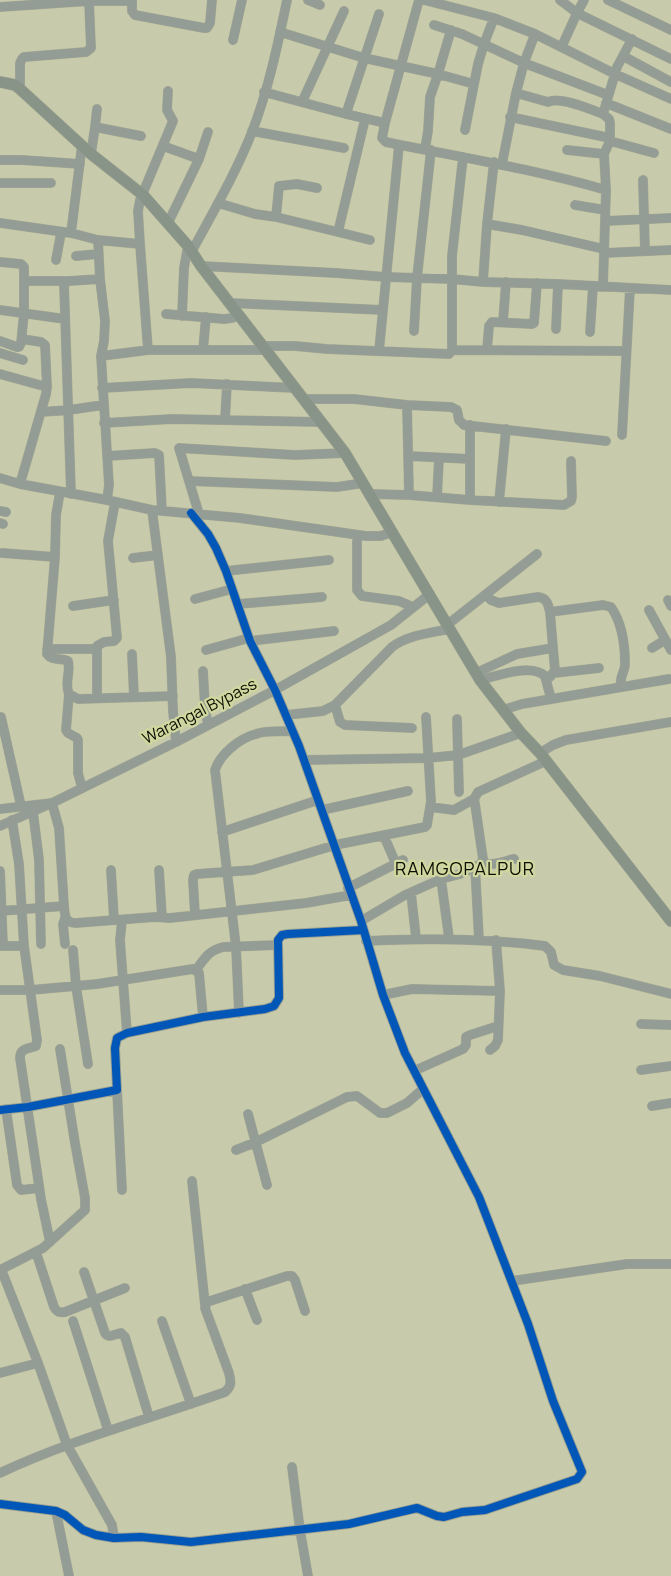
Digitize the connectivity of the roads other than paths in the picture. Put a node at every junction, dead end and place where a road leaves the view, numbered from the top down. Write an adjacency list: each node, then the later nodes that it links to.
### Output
1 (212, 0): 11 (street)
2 (242, 0): 26 (street)
3 (287, 0): 23 (street)
4 (308, 0): 14 (street)
5 (419, 0): 34 (street)
6 (424, 0): 13 (street)
7 (560, 0): 17 (street)
8 (584, 0): 17 (street)
9 (608, 0): 22 (street)
10 (89, 1): 11 (street); 12 (street); 40 (street)
11 (132, 1)
12 (33, 2): 15 (street)
13 (444, 2): 19 (street)
14 (320, 5)
15 (0, 7)
16 (344, 11): 29 (street)
17 (577, 13): 25 (street); 28 (street)
18 (378, 14): 31 (street)
19 (494, 18): 24 (street); 27 (street)
20 (434, 25): 21 (street)
21 (451, 30): 27 (street); 35 (street)
22 (671, 30)
23 (280, 32): 29 (street); 42 (street)
24 (535, 34): 28 (street); 33 (street)
25 (632, 39): 30 (street); 32 (street)
26 (233, 40)
27 (484, 44): 33 (street); 39 (street)
28 (562, 46): 36 (street)
29 (327, 48): 31 (street); 46 (street)
30 (623, 56): 36 (street); 38 (street)
31 (364, 58): 34 (street); 48 (street)
32 (671, 59)
33 (524, 63): 43 (street); 44 (street)
34 (402, 67): 35 (street); 52 (street)
35 (438, 74): 39 (street); 64 (street)
36 (615, 74): 44 (street); 45 (street)
37 (0, 82): 40 (main road)
38 (671, 82)
39 (474, 84): 55 (street)
40 (20, 89): 60 (main road)
41 (168, 91): 62 (street)
42 (264, 92): 46 (street); 56 (street)
43 (516, 93): 49 (street); 50 (street)
44 (607, 99): 49 (street); 54 (street)
45 (671, 99)
46 (302, 102): 48 (street)
47 (97, 109): 53 (street)
48 (346, 114): 51 (street)
49 (603, 114): 59 (street)
50 (510, 117): 59 (street); 72 (street)
51 (365, 118): 52 (street); 90 (street)
52 (385, 123): 61 (street)
53 (95, 127): 58 (street); 67 (street)
54 (671, 129)
55 (465, 130)
56 (252, 131): 63 (street); 80 (street)
57 (208, 132): 70 (street)
58 (141, 136)
59 (610, 140): 66 (street); 68 (street)
60 (82, 145): 67 (main road); 73 (street)
61 (399, 145): 64 (street); 105 (street)
62 (164, 146): 70 (street); 79 (street)
63 (344, 148)
64 (428, 150): 69 (street); 107 (street)
65 (567, 150): 68 (street)
66 (654, 153)
67 (92, 154): 79 (main road)
68 (604, 154): 78 (street)
69 (463, 157): 72 (street); 108 (street)
70 (199, 158): 88 (street)
71 (0, 160): 73 (street)
72 (498, 163): 78 (street); 89 (street)
73 (80, 164): 92 (street)
74 (643, 180): 85 (street)
75 (51, 182): 76 (street)
76 (0, 183)
77 (317, 188): 83 (street)
78 (606, 190): 82 (street)
79 (143, 195): 88 (main road); 95 (street)
80 (218, 203): 83 (street); 96 (street)
81 (576, 205): 82 (street)
82 (605, 210): 86 (street)
83 (276, 217): 90 (street)
84 (671, 218): 85 (street)
85 (644, 219): 86 (street); 99 (street)
86 (605, 221): 98 (street)
87 (0, 223): 91 (street)
88 (168, 223): 96 (main road)
89 (486, 224): 98 (street); 111 (street)
90 (338, 232): 94 (street)
91 (61, 233): 92 (street); 102 (street)
92 (72, 233): 93 (street)
93 (98, 240): 95 (street); 100 (street)
94 (370, 240)
95 (140, 244): 135 (street)
96 (190, 248): 104 (main road); 125 (street)
97 (671, 250): 99 (street)
98 (604, 251): 99 (street); 116 (street)
99 (645, 251)
100 (98, 254): 101 (street); 106 (street)
101 (76, 256)
102 (56, 260)
103 (0, 262): 109 (street)
104 (201, 266): 105 (street); 119 (main road)
105 (386, 277): 107 (street); 121 (street)
106 (100, 278): 110 (street); 142 (street)
107 (417, 278): 108 (street); 130 (street)
108 (452, 279): 111 (street); 137 (street)
109 (24, 281): 110 (street); 122 (street)
110 (69, 281): 127 (street)
111 (483, 282): 112 (street)
112 (506, 282): 113 (street); 128 (street)
113 (537, 283): 114 (street); 128 (street)
114 (558, 284): 115 (street); 129 (street)
115 (593, 286): 116 (street); 131 (street)
116 (603, 286): 117 (street)
117 (630, 288): 118 (street); 139 (street)
118 (671, 290)
119 (230, 303): 121 (street); 124 (main road)
120 (0, 310): 122 (street)
121 (382, 310): 140 (street)
122 (24, 313): 127 (street); 132 (street)
123 (166, 314): 125 (street)
124 (239, 315): 126 (street); 134 (main road)
125 (182, 316): 126 (street)
126 (206, 317): 136 (street)
127 (65, 319): 152 (street)
128 (503, 322): 138 (street)
129 (556, 329)
130 (414, 331)
131 (590, 332)
132 (22, 339): 133 (street); 146 (street)
133 (0, 341)
134 (264, 348): 136 (street); 140 (street); 148 (main road)
135 (148, 350): 136 (street); 142 (street)
136 (203, 350)
137 (452, 350): 138 (street); 140 (street)
138 (487, 350): 139 (street)
139 (626, 350): 159 (street)
140 (378, 351)
141 (0, 353): 143 (street)
142 (101, 356): 147 (street)
143 (23, 360)
144 (0, 374): 146 (street)
145 (227, 384): 147 (street); 148 (street); 154 (street)
146 (47, 387): 153 (street)
147 (102, 388): 150 (street)
148 (294, 388): 149 (main road)
149 (303, 399): 151 (street); 155 (main road)
150 (103, 405): 152 (street); 156 (street)
151 (407, 405): 157 (street); 163 (street)
152 (69, 410): 153 (street); 172 (street)
153 (41, 412): 170 (street)
154 (226, 420): 155 (street); 156 (street)
155 (320, 422): 161 (main road)
156 (104, 423): 162 (street)
157 (470, 425): 158 (street); 165 (street)
158 (506, 429): 160 (street); 178 (street)
159 (622, 436)
160 (606, 441)
161 (345, 453): 168 (street); 169 (main road)
162 (107, 456): 177 (street); 179 (street)
163 (408, 456): 164 (street); 174 (street)
164 (439, 458): 165 (street); 175 (street)
165 (470, 459): 176 (street)
166 (571, 461): 178 (street)
167 (0, 478): 170 (street)
168 (190, 481): 169 (street); 180 (street)
169 (363, 483): 173 (main road)
170 (20, 484): 171 (street)
171 (60, 492): 172 (street); 186 (street)
172 (71, 494): 177 (street)
173 (370, 494): 174 (street); 181 (main road)
174 (409, 495): 175 (street)
175 (437, 498): 176 (street)
176 (470, 500): 178 (street)
177 (111, 501): 179 (street); 195 (street)
178 (499, 502)
179 (157, 510): 180 (street); 185 (street)
180 (195, 514): 182 (street); 189 (street)
181 (392, 532): 182 (street); 191 (main road)
182 (357, 535): 198 (street)
183 (2, 553): 186 (street)
184 (537, 554): 192 (street)
185 (158, 555): 187 (street); 221 (street)
186 (55, 557): 208 (street)
187 (133, 558)
188 (329, 560): 189 (street)
189 (226, 571): 190 (street)
190 (232, 589): 194 (street); 196 (street)
191 (430, 594): 198 (street, Warangal Bypass); 201 (main road)
192 (486, 594): 200 (street); 201 (street)
193 (322, 597): 196 (street)
194 (195, 599)
195 (114, 600): 197 (street); 205 (street)
196 (238, 604): 203 (street)
197 (73, 606)
198 (413, 607): 219 (street, Warangal Bypass)
199 (649, 610): 204 (street)
200 (550, 612): 206 (street); 218 (street)
201 (448, 627): 215 (main road); 225 (street)
202 (334, 631): 203 (street)
203 (250, 640): 209 (street); 219 (street)
204 (665, 640): 207 (street); 210 (street)
205 (96, 648): 208 (street); 223 (street)
206 (553, 648): 214 (street); 215 (street)
207 (652, 648)
208 (47, 649): 220 (street)
209 (206, 650)
210 (671, 650)
211 (132, 654): 222 (street)
212 (599, 668): 214 (street)
213 (203, 671): 232 (street)
214 (554, 673): 217 (street)
215 (478, 677): 217 (street); 226 (main road)
216 (668, 679): 218 (street)
217 (546, 680): 224 (street)
218 (622, 687): 224 (street)
219 (275, 690): 227 (street); 232 (street, Warangal Bypass)
220 (69, 694): 223 (street); 241 (street)
221 (173, 696): 222 (street); 236 (street)
222 (134, 697): 223 (street)
223 (97, 698)
224 (551, 699): 226 (street)
225 (335, 706): 227 (street); 233 (street)
226 (504, 712): 235 (main road)
227 (286, 715): 234 (street)
228 (1, 717): 247 (street)
229 (426, 717): 239 (street)
230 (457, 719): 237 (street)
231 (671, 722): 238 (street)
232 (208, 725): 236 (street, Warangal Bypass)
233 (412, 728)
234 (292, 731): 240 (street); 254 (street)
235 (521, 733): 237 (street); 238 (main road)
236 (176, 742): 241 (street, Warangal Bypass)
237 (458, 755): 239 (street); 243 (street)
238 (543, 757): 245 (street); 275 (main road)
239 (428, 758): 240 (street); 248 (street)
240 (304, 760): 244 (street)
241 (82, 788): 246 (street, Warangal Bypass)
242 (408, 790): 250 (street)
243 (459, 792)
244 (318, 800): 250 (street); 254 (street)
245 (474, 800): 248 (street); 258 (street)
246 (52, 803): 247 (street); 251 (street, Warangal Bypass); 266 (street)
247 (21, 806): 249 (street)
248 (430, 807): 255 (street)
249 (0, 808)
250 (322, 810): 256 (street)
251 (33, 812): 252 (street, Warangal Bypass); 267 (street)
252 (12, 820): 253 (street, Warangal Bypass); 268 (street)
253 (0, 826)
254 (222, 832): 262 (street)
255 (384, 836): 256 (street); 264 (street)
256 (335, 846): 262 (street); 264 (street)
257 (514, 858): 258 (street)
258 (479, 864): 263 (street); 279 (street)
259 (110, 870): 274 (street)
260 (160, 870): 272 (street)
261 (0, 871): 269 (street)
262 (227, 872): 270 (street); 271 (street)
263 (441, 878): 265 (street); 278 (street)
264 (350, 891): 270 (street); 276 (street)
265 (411, 893): 276 (street); 277 (street)
266 (64, 906): 267 (street); 273 (street)
267 (40, 907): 268 (street); 282 (street)
268 (22, 909): 269 (street); 285 (street)
269 (1, 911): 284 (street)
270 (231, 911): 271 (street); 286 (street)
271 (195, 915): 272 (street)
272 (162, 917): 274 (street)
273 (65, 918): 274 (street); 283 (street)
274 (118, 920): 290 (street)
275 (671, 921)
276 (362, 926): 281 (street); 287 (street)
277 (416, 938): 278 (street); 281 (street)
278 (449, 938): 279 (street)
279 (479, 940): 280 (street)
280 (496, 940): 294 (street); 295 (street)
281 (366, 941): 296 (street)
282 (41, 944)
283 (65, 944)
284 (2, 946): 285 (street)
285 (24, 946): 293 (street)
286 (236, 946): 287 (street); 289 (street); 297 (street)
287 (278, 946): 297 (street)
288 (73, 950): 291 (street)
289 (196, 970): 290 (street); 298 (street)
290 (123, 980): 291 (street); 302 (street)
291 (76, 986): 293 (street); 305 (street)
292 (0, 990): 293 (street)
293 (31, 990): 314 (street)
294 (500, 991): 296 (street); 301 (street)
295 (671, 994)
296 (383, 995): 308 (street)
297 (239, 1013): 298 (street)
298 (203, 1017): 302 (street)
299 (641, 1024): 300 (street)
300 (671, 1025)
301 (498, 1026): 304 (street); 308 (street)
302 (127, 1034): 310 (street)
303 (60, 1050): 311 (street)
304 (490, 1050)
305 (88, 1064)
306 (671, 1066): 307 (street)
307 (641, 1070)
308 (414, 1071): 309 (street)
309 (423, 1089): 317 (street); 328 (street)
310 (117, 1090): 311 (street); 322 (street)
311 (68, 1099): 314 (street); 323 (street)
312 (671, 1103): 313 (street)
313 (652, 1106)
314 (28, 1107): 315 (street); 321 (street)
315 (3, 1110): 321 (street)
316 (248, 1114): 317 (street)
317 (256, 1142): 318 (street); 320 (street)
318 (236, 1150)
319 (192, 1181): 332 (street)
320 (267, 1185)
321 (39, 1188): 323 (street)
322 (122, 1190)
323 (50, 1242): 324 (street)
324 (36, 1252): 326 (street); 331 (street)
325 (671, 1264): 328 (street)
326 (1, 1269): 337 (street)
327 (84, 1272): 331 (street)
328 (512, 1281): 347 (street)
329 (125, 1288): 331 (street)
330 (245, 1289): 332 (street); 333 (street); 334 (street)
331 (94, 1300): 340 (street)
332 (205, 1305): 339 (street)
333 (305, 1311)
334 (257, 1320)
335 (73, 1321): 341 (street)
336 (162, 1321): 339 (street)
337 (38, 1362): 338 (street); 342 (street)
338 (0, 1372)
339 (191, 1404): 340 (street)
340 (149, 1417): 341 (street)
341 (108, 1430): 342 (street)
342 (67, 1445): 344 (street); 348 (street)
343 (292, 1467): 347 (street)
344 (0, 1473)
345 (0, 1504): 346 (street)
346 (56, 1511): 348 (street); 349 (street)
347 (300, 1530): 348 (street); 350 (street)
348 (114, 1538)
349 (69, 1576)
350 (308, 1576)

